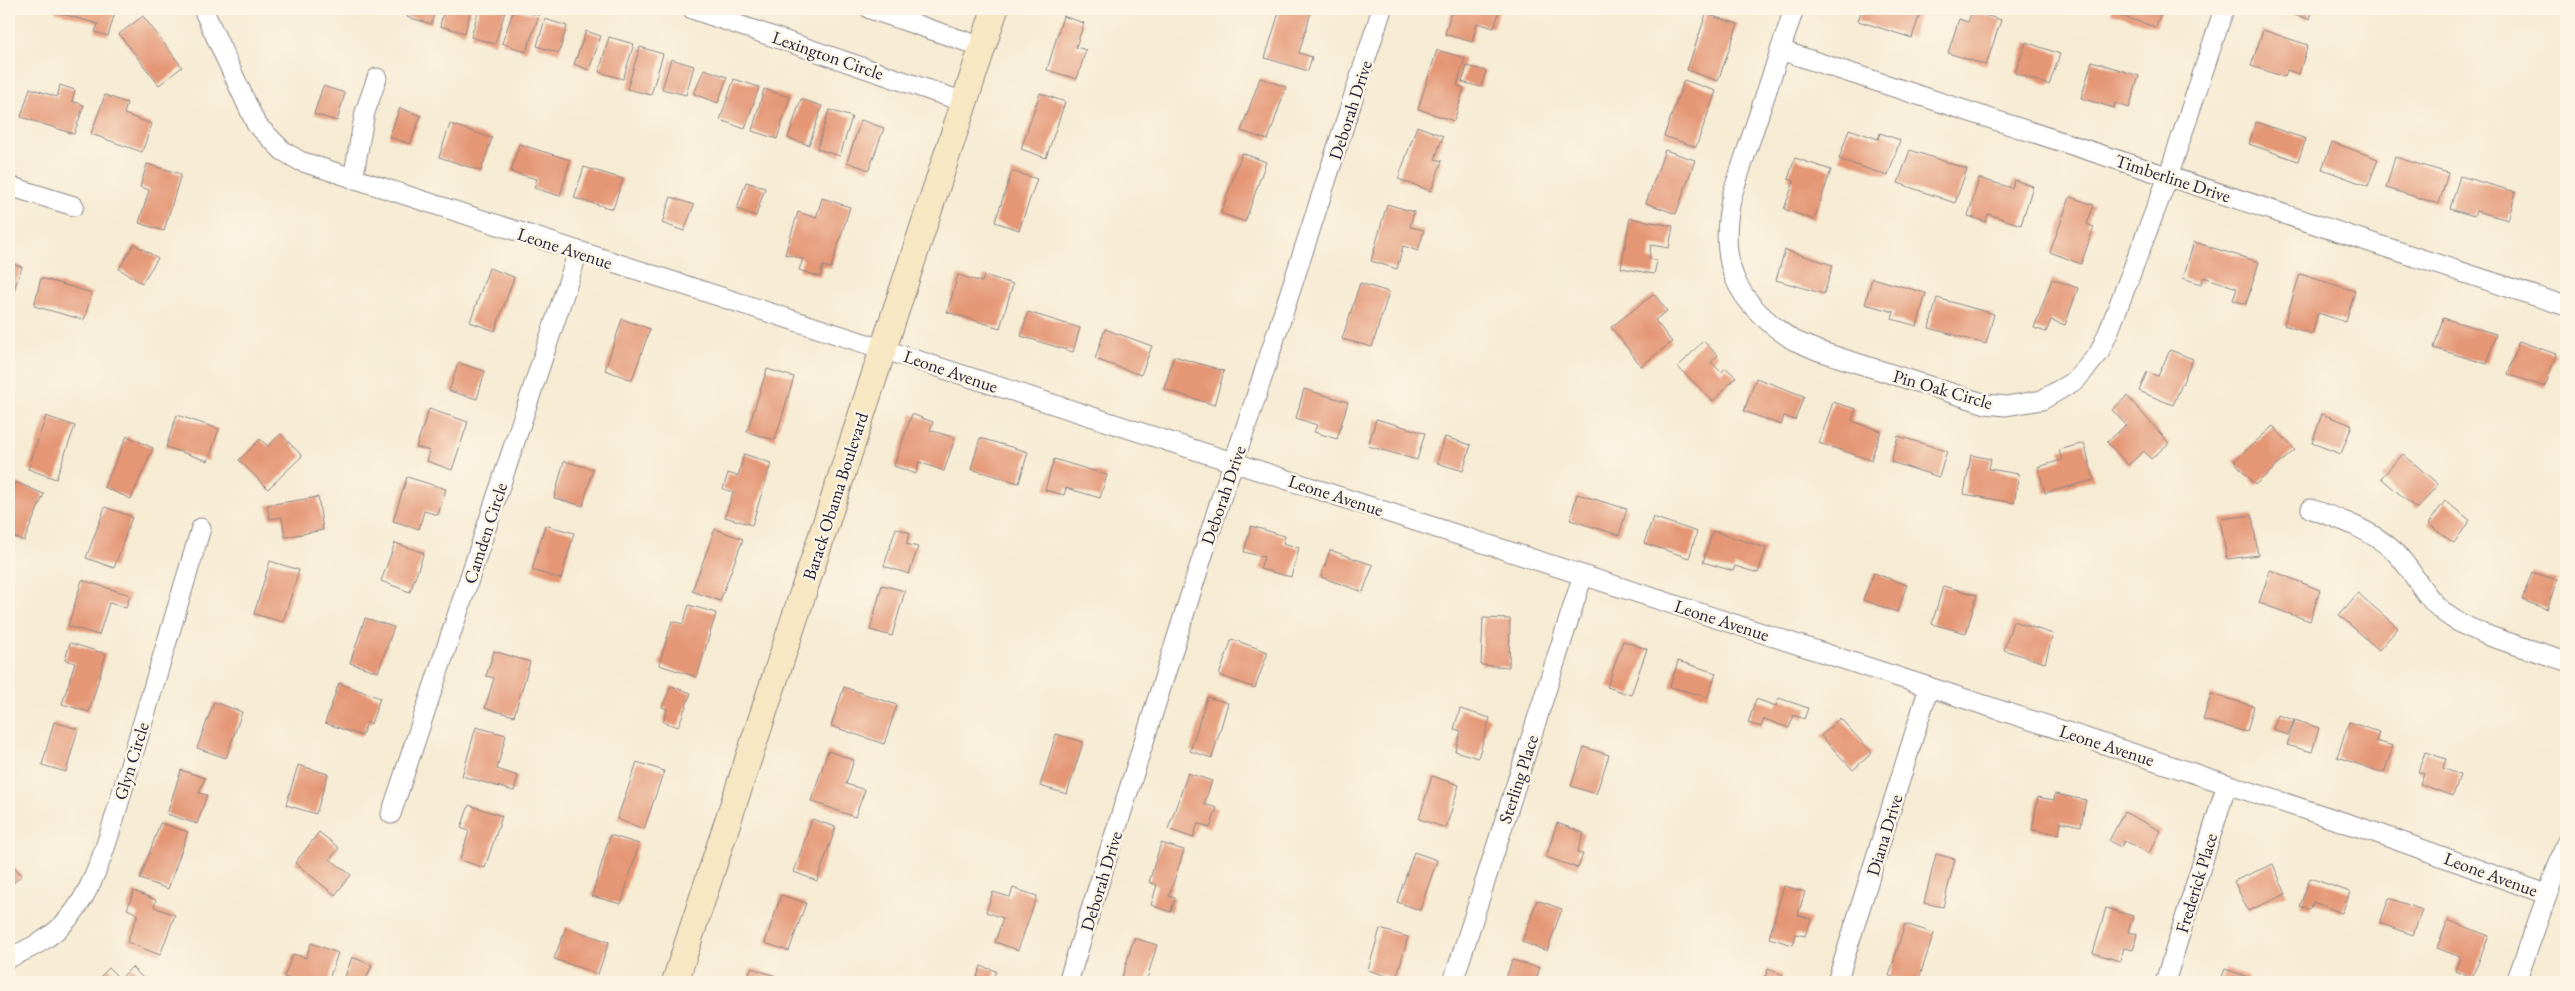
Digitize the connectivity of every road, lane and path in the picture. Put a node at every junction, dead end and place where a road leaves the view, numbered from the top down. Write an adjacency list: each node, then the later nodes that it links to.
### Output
1 (203, 9): 13 (street, Leone Avenue)
2 (692, 9): 11 (street, Lexington Circle)
3 (870, 9): 8 (street)
4 (995, 9): 8 (main road, Barack Obama Boulevard)
5 (1382, 9): 19 (street, Deborah Drive)
6 (1794, 9): 9 (street, Pin Oak Circle)
7 (2224, 9): 12 (street, Pin Oak Circle)
8 (982, 47): 11 (main road, Barack Obama Boulevard)
9 (1780, 50): 12 (street, Timberline Drive); 12 (street, Pin Oak Circle)
10 (377, 78): 13 (street)
11 (964, 102): 18 (main road, Barack Obama Boulevard)
12 (2168, 177): 17 (street, Timberline Drive)
13 (353, 179): 16 (street, Leone Avenue)
14 (9, 186): 15 (street)
15 (74, 206)
16 (578, 252): 18 (street, Leone Avenue); 26 (street, Camden Circle)
17 (2566, 306)
18 (884, 348): 19 (street, Leone Avenue); 30 (main road, Barack Obama Boulevard)
19 (1233, 463): 22 (street, Leone Avenue); 31 (street, Deborah Drive)
20 (2311, 509): 23 (street)
21 (201, 528): 29 (street, Glyn Circle)
22 (1583, 575): 24 (street, Leone Avenue); 32 (street, Sterling Place)
23 (2566, 661)
24 (1929, 687): 25 (street, Leone Avenue); 33 (street, Diana Drive)
25 (2227, 784): 28 (street, Leone Avenue); 34 (street, Frederick Place)
26 (391, 814)
27 (2566, 843): 28 (street)
28 (2546, 894): 35 (street)
29 (9, 958)
30 (675, 982)
31 (1068, 982)
32 (1453, 982)
33 (1837, 982)
34 (2165, 982)
35 (2516, 982)

